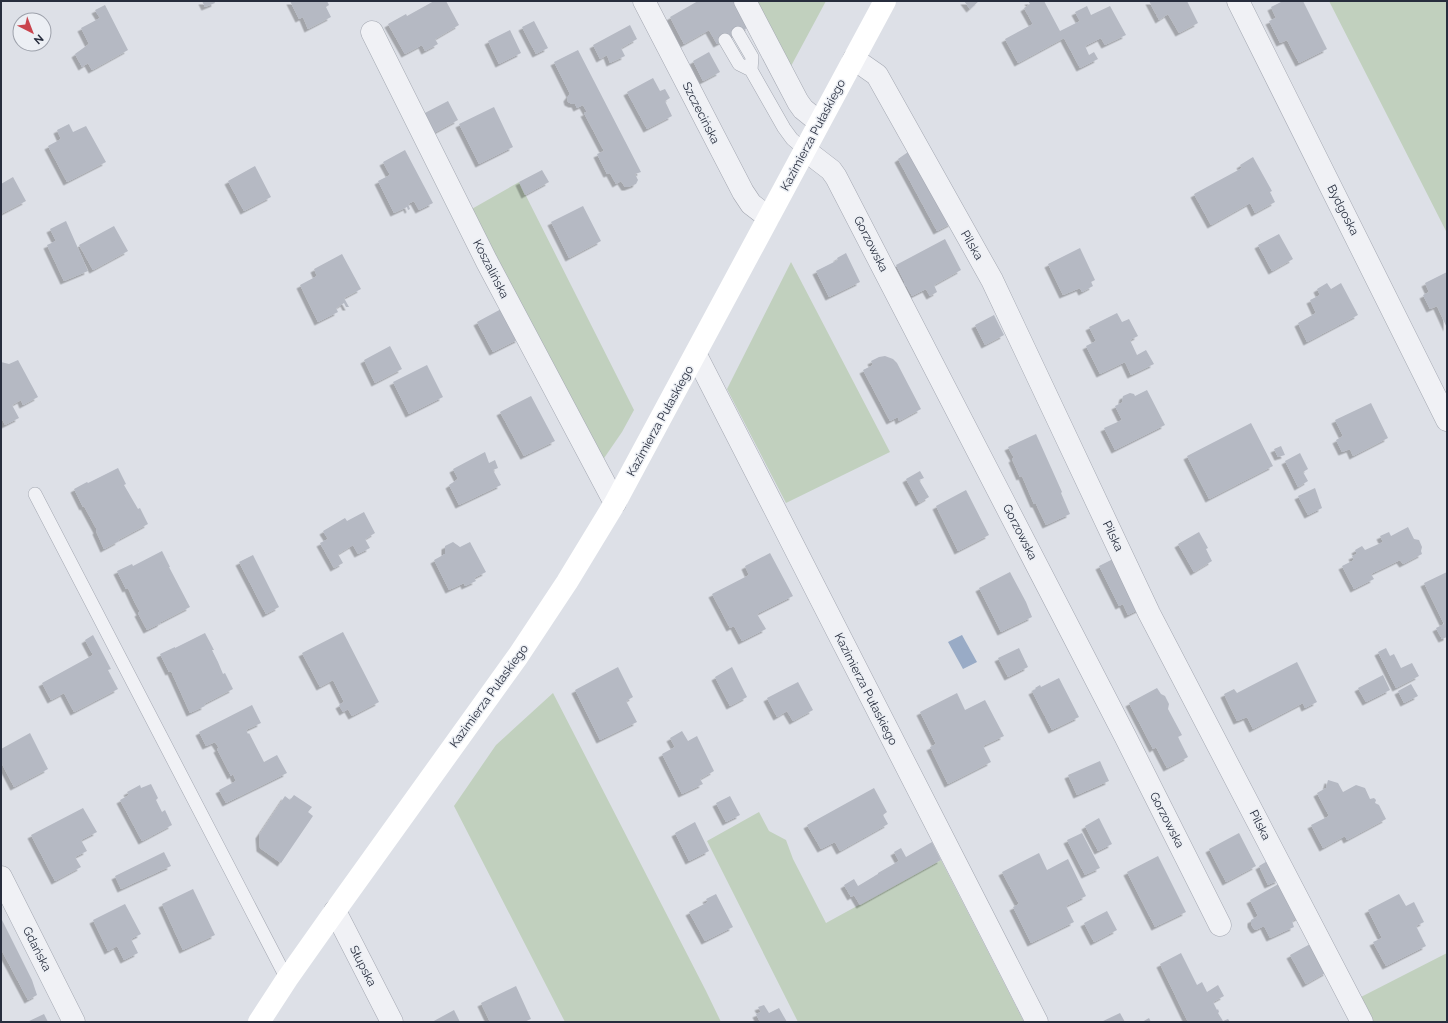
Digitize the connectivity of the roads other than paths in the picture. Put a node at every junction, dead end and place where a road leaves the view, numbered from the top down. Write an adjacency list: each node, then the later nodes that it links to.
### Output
1 (644, 1): 12 (street, Szczecińska)
2 (745, 1): 10 (street)
3 (885, 1): 8 (main road, Kazimierza Pułaskiego)
4 (1238, 1): 14 (street, Bydgoska)
5 (372, 32): 16 (street, Koszalińska)
6 (738, 33): 9 (lane)
7 (725, 40): 9 (lane)
8 (854, 59): 10 (main road, Kazimierza Pułaskiego); 25 (street, Pilska)
9 (751, 70): 11 (lane)
10 (819, 122): 11 (main road, Kazimierza Pułaskiego)
11 (805, 150): 12 (main road, Kazimierza Pułaskiego); 19 (street, Gorzowska)
12 (768, 217): 13 (main road, Kazimierza Pułaskiego)
13 (696, 355): 16 (main road, Kazimierza Pułaskiego); 24 (street, Kazimierza Pułaskiego)
14 (1447, 420)
15 (35, 494): 20 (lane)
16 (615, 503): 18 (main road, Kazimierza Pułaskiego)
17 (1, 877): 21 (street, Gdańska)
18 (335, 911): 20 (main road, Kazimierza Pułaskiego); 23 (street, Słupska)
19 (1220, 925)
20 (287, 979): 22 (main road, Kazimierza Pułaskiego)
21 (74, 1022)
22 (258, 1022)
23 (392, 1022)
24 (1037, 1022)
25 (1362, 1022)

